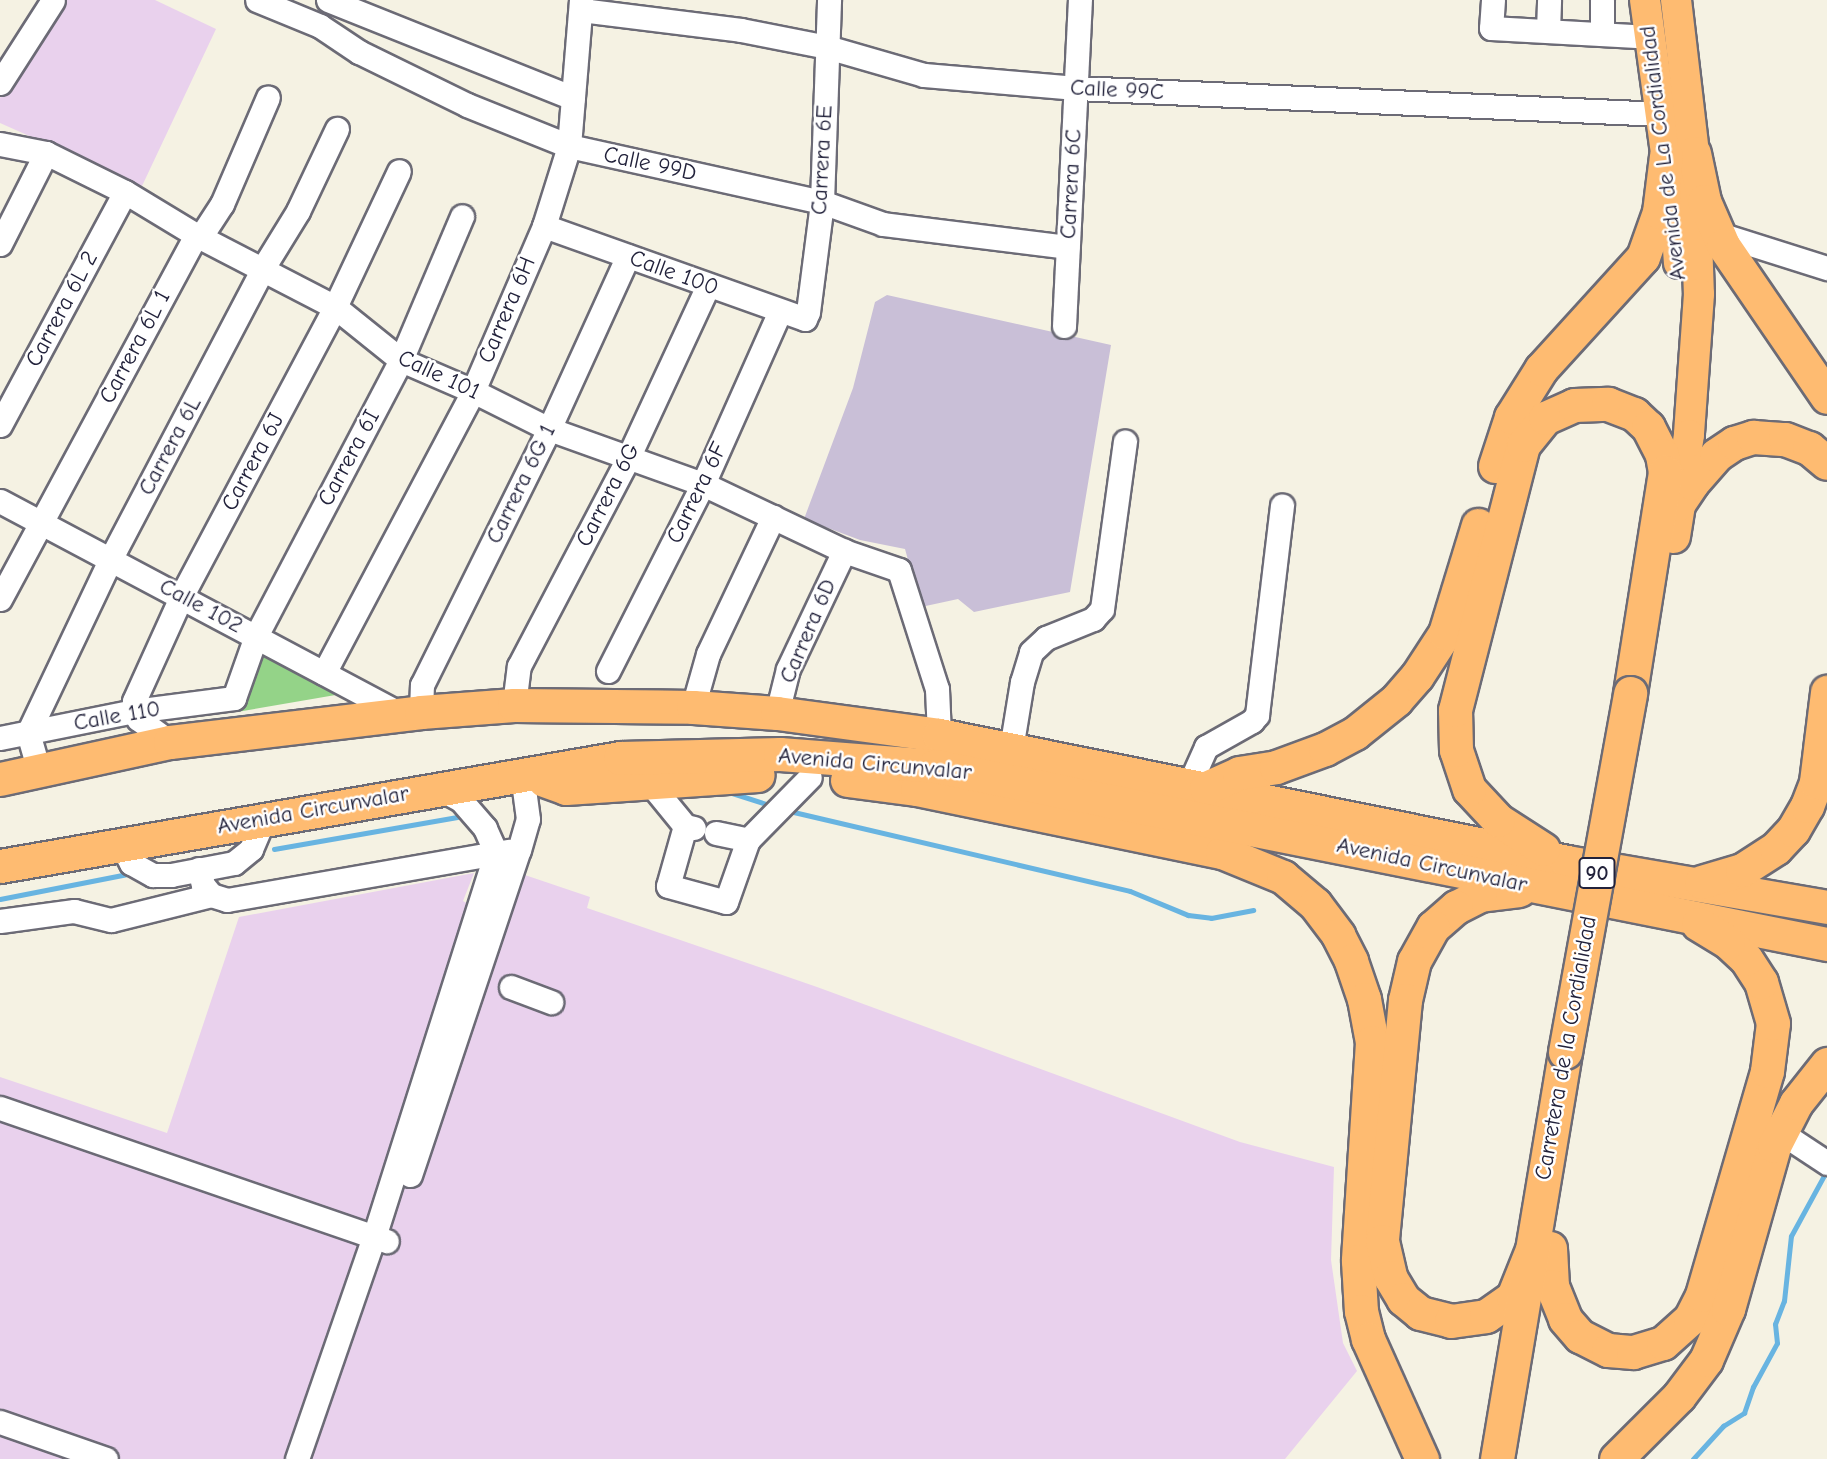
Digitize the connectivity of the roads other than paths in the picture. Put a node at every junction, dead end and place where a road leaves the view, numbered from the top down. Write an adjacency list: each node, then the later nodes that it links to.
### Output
1 (53, 0): 17 (street)
2 (257, 0): 12 (street, Calle 99D)
3 (327, 0): 12 (street); 20 (street)
4 (828, 0): 16 (street, Carrera 6E)
5 (1080, 0): 18 (street, Carrera 6C)
6 (1493, 0): 13 (street)
7 (1549, 0): 13 (street)
8 (1602, 0): 14 (street)
9 (1644, 0): 15 (main road, Avenida de La Cordialidad)
10 (1676, 0): 26 (main road, Avenida de La Cordialidad)
11 (581, 5): 16 (street, Calle 99C); 20 (street, Carrera 6H)
12 (320, 26): 24 (street, Calle 99D)
13 (1548, 32): 14 (street)
14 (1602, 34): 15 (street)
15 (1650, 37): 21 (main road, Avenida de La Cordialidad)
16 (827, 47): 18 (street, Calle 99C); 29 (street, Carrera 6E)
17 (0, 83)
18 (1076, 88): 21 (street, Calle 99C); 35 (street, Carrera 6C)
19 (268, 97): 33 (street, Carrera 6L 1)
20 (573, 98): 24 (street, Carrera 6H)
21 (1661, 114): 26 (main road, Avenida de La Cordialidad)
22 (337, 129): 37 (street, Carrera 6L)
23 (0, 144): 25 (street, Calle 101)
24 (569, 146): 29 (street, Calle 99D); 31 (street, Carrera 6H)
25 (46, 153): 28 (street, Calle 101); 34 (street)
26 (1680, 154): 32 (highway); 52 (main road, Avenida de La Cordialidad); 55 (main road, Avenida de La Cordialidad); 85 (highway)
27 (399, 172): 40 (street, Carrera 6J)
28 (125, 192): 33 (street, Calle 101); 47 (street, Carrera 6L 2)
29 (822, 202): 35 (street, Calle 99D); 42 (street, Carrera 6E)
30 (462, 216): 44 (street, Carrera 6I)
31 (544, 226): 36 (street, Calle 100); 45 (street, Carrera 6H)
32 (1718, 234): 38 (street); 46 (highway)
33 (196, 235): 37 (street, Calle 101); 58 (street, Carrera 6L 1)
34 (0, 244)
35 (1068, 247): 43 (street, Carrera 6C)
36 (628, 256): 39 (street, Calle 100); 48 (street, Carrera 6G 1)
37 (263, 268): 40 (street, Calle 101); 60 (street, Carrera 6L)
38 (1827, 268)
39 (708, 286): 41 (street, Calle 100); 50 (street, Carrera 6G)
40 (335, 307): 44 (street, Calle 101); 61 (street, Carrera 6J)
41 (780, 311): 42 (street, Calle 100); 53 (street, Carrera 6F)
42 (805, 319)
43 (1064, 326)
44 (401, 360): 45 (street, Calle 101); 63 (street, Carrera 6I)
45 (473, 391): 48 (street, Calle 101); 65 (street, Carrera 6H)
46 (1827, 397)
47 (0, 425)
48 (549, 429): 50 (street, Calle 101); 72 (street, Carrera 6G 1)
49 (1125, 442): 78 (street)
50 (628, 458): 53 (street, Calle 101); 69 (street, Carrera 6G)
51 (1827, 463): 55 (highway)
52 (1665, 472): 67 (highway, Carretera de la Cordialidad / 90); 96 (highway)
53 (703, 484): 57 (street, Calle 101); 64 (street, Carrera 6F)
54 (0, 501): 58 (street, Calle 102)
55 (1678, 504): 67 (highway, Carretera de la Cordialidad / 90)
56 (1282, 505): 85 (street)
57 (773, 517): 59 (street, Calle 101); 70 (street)
58 (41, 522): 60 (street, Calle 102); 62 (street, Carrera 6L 1)
59 (844, 551): 73 (street, Carrera 6D); 75 (street, Calle 101)
60 (111, 558): 61 (street, Calle 102); 74 (street, Carrera 6L)
61 (183, 595): 63 (street, Calle 102); 71 (street, Carrera 6J)
62 (0, 598)
63 (256, 636): 65 (street, Calle 102); 68 (street, Carrera 6I)
64 (608, 671)
65 (324, 673): 72 (street, Calle 102)
66 (1827, 692): 98 (highway)
67 (1639, 695): 109 (highway, Carretera de la Cordialidad / 90)
68 (234, 698): 71 (street, Calle 110)
69 (514, 705): 70 (highway, Avenida Circunvalar); 72 (highway, Avenida Circunvalar)
70 (693, 707): 73 (highway, Avenida Circunvalar)
71 (134, 711): 74 (street, Calle 110); 77 (street)
72 (411, 713): 77 (highway, Avenida Circunvalar)
73 (777, 713): 75 (highway, Avenida Circunvalar)
74 (28, 733): 76 (street, Calle 110); 79 (street)
75 (939, 735): 78 (highway, Avenida Circunvalar)
76 (0, 738)
77 (170, 743): 79 (highway, Avenida Circunvalar)
78 (1011, 750): 85 (highway, Avenida Circunvalar)
79 (39, 771): 82 (highway, Avenida Circunvalar)
80 (524, 774): 83 (highway); 84 (highway, Avenida Circunvalar); 86 (highway, Avenida Circunvalar); 93 (street)
81 (810, 777): 83 (highway); 89 (highway); 91 (street)
82 (0, 779)
83 (649, 782): 91 (street)
84 (1052, 787): 88 (highway, Avenida Circunvalar); 89 (highway)
85 (1197, 787): 96 (highway, Avenida Circunvalar)
86 (440, 789): 87 (highway, Avenida Circunvalar); 93 (street)
87 (264, 818): 92 (highway, Avenida Circunvalar); 95 (street)
88 (1223, 822): 89 (highway); 96 (highway, Avenida Circunvalar)
89 (1128, 831): 114 (highway)
90 (716, 833): 91 (street)
91 (748, 839)
92 (120, 843): 94 (highway, Avenida Circunvalar); 95 (street)
93 (508, 851): 97 (street); 108 (street)
94 (0, 866)
95 (199, 869): 97 (street)
96 (1563, 876): 98 (highway, Avenida Circunvalar / 90); 109 (highway)
97 (211, 895): 100 (street)
98 (1678, 898): 99 (highway, Avenida Circunvalar / 90); 101 (highway, Avenida Circunvalar / 90); 109 (highway)
99 (1827, 907)
100 (0, 921)
101 (1827, 944)
102 (512, 987): 103 (street)
103 (551, 1002)
104 (1827, 1064): 106 (highway)
105 (0, 1108): 108 (street)
106 (1780, 1132): 107 (street); 117 (highway)
107 (1821, 1159)
108 (381, 1239): 112 (street); 113 (street)
109 (1541, 1247): 115 (highway, Carretera de la Cordialidad / 90); 116 (highway, Carretera de la Cordialidad / 90)
110 (0, 1422): 111 (street)
111 (106, 1459)
112 (297, 1459)
113 (310, 1459)
114 (1422, 1459)
115 (1497, 1459)
116 (1516, 1459)
117 (1616, 1459)

